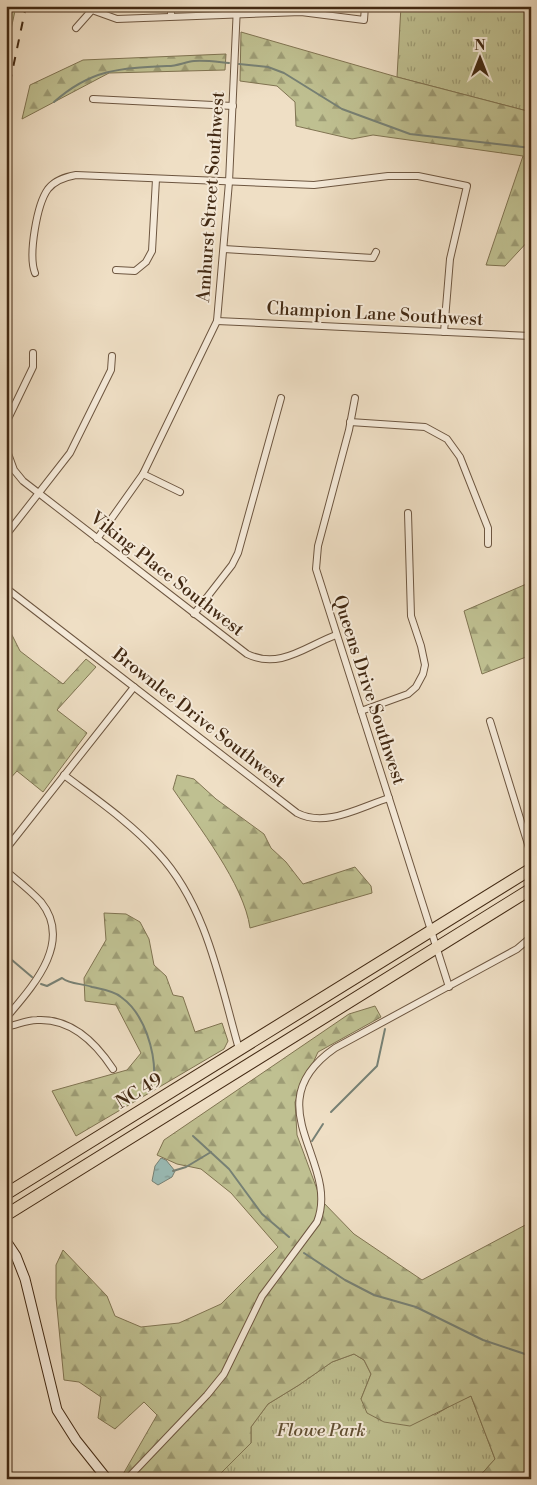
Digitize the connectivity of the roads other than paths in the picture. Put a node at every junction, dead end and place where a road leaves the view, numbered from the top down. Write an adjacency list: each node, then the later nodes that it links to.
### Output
1 (171, 6): 7 (street)
2 (237, 6): 6 (street, Amhurst Street Southwest)
3 (365, 6): 5 (street)
4 (92, 8): 7 (street); 8 (street)
5 (302, 9): 6 (street)
6 (236, 15): 7 (street); 10 (street, Amhurst Street Southwest)
7 (171, 16)
8 (76, 28)
9 (93, 99): 10 (street)
10 (233, 106): 12 (street, Amhurst Street Southwest)
11 (156, 180): 12 (street); 15 (street); 16 (street)
12 (229, 182): 13 (street, Amhurst Street Southwest); 18 (street)
13 (224, 249): 14 (street); 17 (street, Amhurst Street Southwest)
14 (376, 252)
15 (116, 270)
16 (35, 273)
17 (217, 321): 18 (street, Champion Lane Southwest); 27 (street, Amhurst Street Southwest)
18 (444, 332): 19 (street, Champion Lane Southwest)
19 (531, 336)
20 (33, 353): 25 (street)
21 (112, 356): 29 (street)
22 (281, 398): 35 (street)
23 (355, 398): 24 (street, Queens Drive Southwest)
24 (350, 422): 33 (street); 36 (street, Queens Drive Southwest)
25 (6, 423)
26 (6, 448): 29 (street, Viking Place Southwest)
27 (143, 474): 28 (street); 32 (street, Amhurst Street Southwest)
28 (180, 492)
29 (39, 493): 31 (street); 32 (street, Viking Place Southwest)
30 (408, 513): 38 (street)
31 (6, 535)
32 (97, 538): 35 (street, Viking Place Southwest)
33 (488, 544)
34 (6, 588): 37 (street, Brownlee Drive Southwest)
35 (194, 614): 36 (street, Viking Place Southwest)
36 (336, 635): 38 (street, Queens Drive Southwest)
37 (134, 687): 40 (street); 41 (street, Brownlee Drive Southwest)
38 (361, 711): 41 (street, Queens Drive Southwest)
39 (490, 722): 43 (street)
40 (64, 775): 42 (street); 53 (street)
41 (388, 798): 47 (street, Queens Drive Southwest)
42 (6, 849)
43 (531, 854)
44 (531, 869): 47 (highway, NC 49)
45 (6, 871): 51 (street)
46 (531, 889): 49 (highway, NC 49)
47 (431, 931): 49 (street, Queens Drive Southwest); 53 (highway, NC 49 / NC 49)
48 (531, 937): 50 (street)
49 (437, 947): 50 (street, Queens Drive Southwest); 56 (highway, NC 49)
50 (449, 987): 59 (street)
51 (6, 1018)
52 (6, 1027): 54 (street)
53 (239, 1050): 55 (highway, NC 49 / NC 49)
54 (113, 1069)
55 (6, 1194)
56 (6, 1215)
57 (6, 1241): 58 (street)
58 (107, 1479)
59 (127, 1479)

